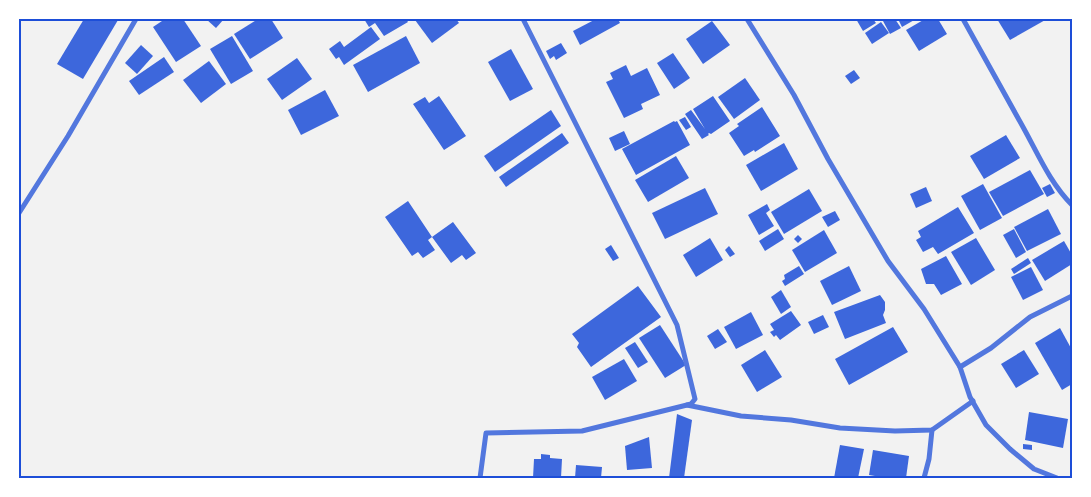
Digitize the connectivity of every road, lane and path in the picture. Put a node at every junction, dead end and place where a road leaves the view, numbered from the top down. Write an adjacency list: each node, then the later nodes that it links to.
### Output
1 (136, 19): 6 (street)
2 (523, 19): 10 (street)
3 (746, 19): 8 (street)
4 (963, 19): 5 (street)
5 (1072, 205)
6 (19, 214)
7 (1072, 296): 8 (street)
8 (960, 367): 9 (street)
9 (972, 401): 11 (street); 14 (street)
10 (687, 405): 11 (street); 12 (street)
11 (932, 430): 13 (street)
12 (480, 478)
13 (924, 478)
14 (1057, 478)

